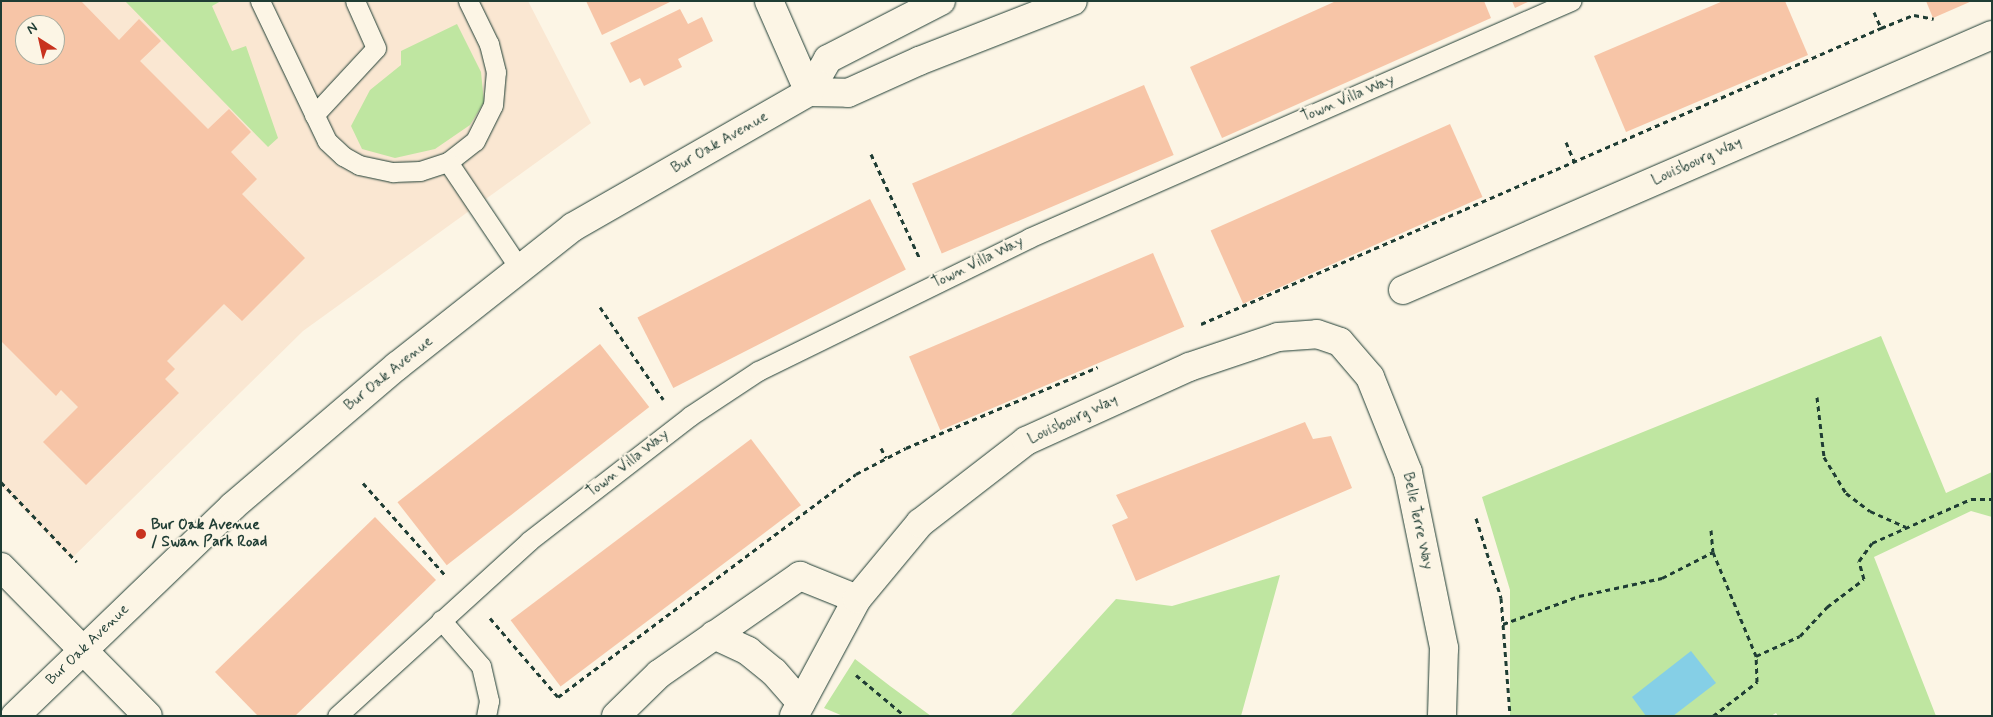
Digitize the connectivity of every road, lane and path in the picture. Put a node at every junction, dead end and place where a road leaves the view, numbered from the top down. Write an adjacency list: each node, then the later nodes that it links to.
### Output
1 (260, 1): 12 (lane)
2 (354, 1): 12 (lane)
3 (468, 1): 16 (lane)
4 (769, 1): 11 (street)
5 (941, 1): 11 (street)
6 (1073, 1): 11 (street)
7 (1571, 1): 18 (lane, Town Villa Way)
8 (1874, 12): 9 (path)
9 (1881, 28)
10 (1992, 35): 19 (street, Louisbourg Way)
11 (809, 92): 17 (street, Bur Oak Avenue)
12 (314, 115): 16 (lane)
13 (1566, 142): 15 (path)
14 (871, 154): 18 (path)
15 (1574, 161)
16 (448, 162): 17 (lane)
17 (520, 269): 40 (street, Bur Oak Avenue)
18 (931, 285): 23 (lane, Town Villa Way)
19 (1403, 290)
20 (600, 307): 23 (path)
21 (1340, 342): 36 (street, Louisbourg Way); 50 (street, Belle Terre Way)
22 (1817, 397): 30 (path)
23 (681, 423): 35 (lane, Town Villa Way)
24 (881, 448): 25 (path)
25 (886, 458)
26 (1, 482): 33 (path)
27 (363, 483): 35 (path)
28 (1992, 499): 30 (path)
29 (1476, 518): 38 (path)
30 (1907, 528): 42 (path)
31 (1712, 530): 32 (path)
32 (1714, 552): 38 (path); 42 (path)
33 (77, 562)
34 (1, 567): 40 (street)
35 (466, 597): 37 (lane, Town Villa Way)
36 (857, 600): 39 (street); 41 (street, Louisbourg Way)
37 (441, 620): 46 (lane, Town Villa Way); 47 (lane)
38 (1503, 624): 51 (path)
39 (714, 635): 43 (street, Louisbourg Way); 48 (street)
40 (84, 650): 44 (street, Bur Oak Avenue); 45 (street)
41 (828, 652): 43 (street, Louisbourg Way); 49 (path)
42 (1756, 656): 52 (path)
43 (798, 709)
44 (15, 716)
45 (148, 716)
46 (337, 716)
47 (486, 716)
48 (616, 716)
49 (906, 716)
50 (1442, 716)
51 (1510, 716)
52 (1713, 716)

